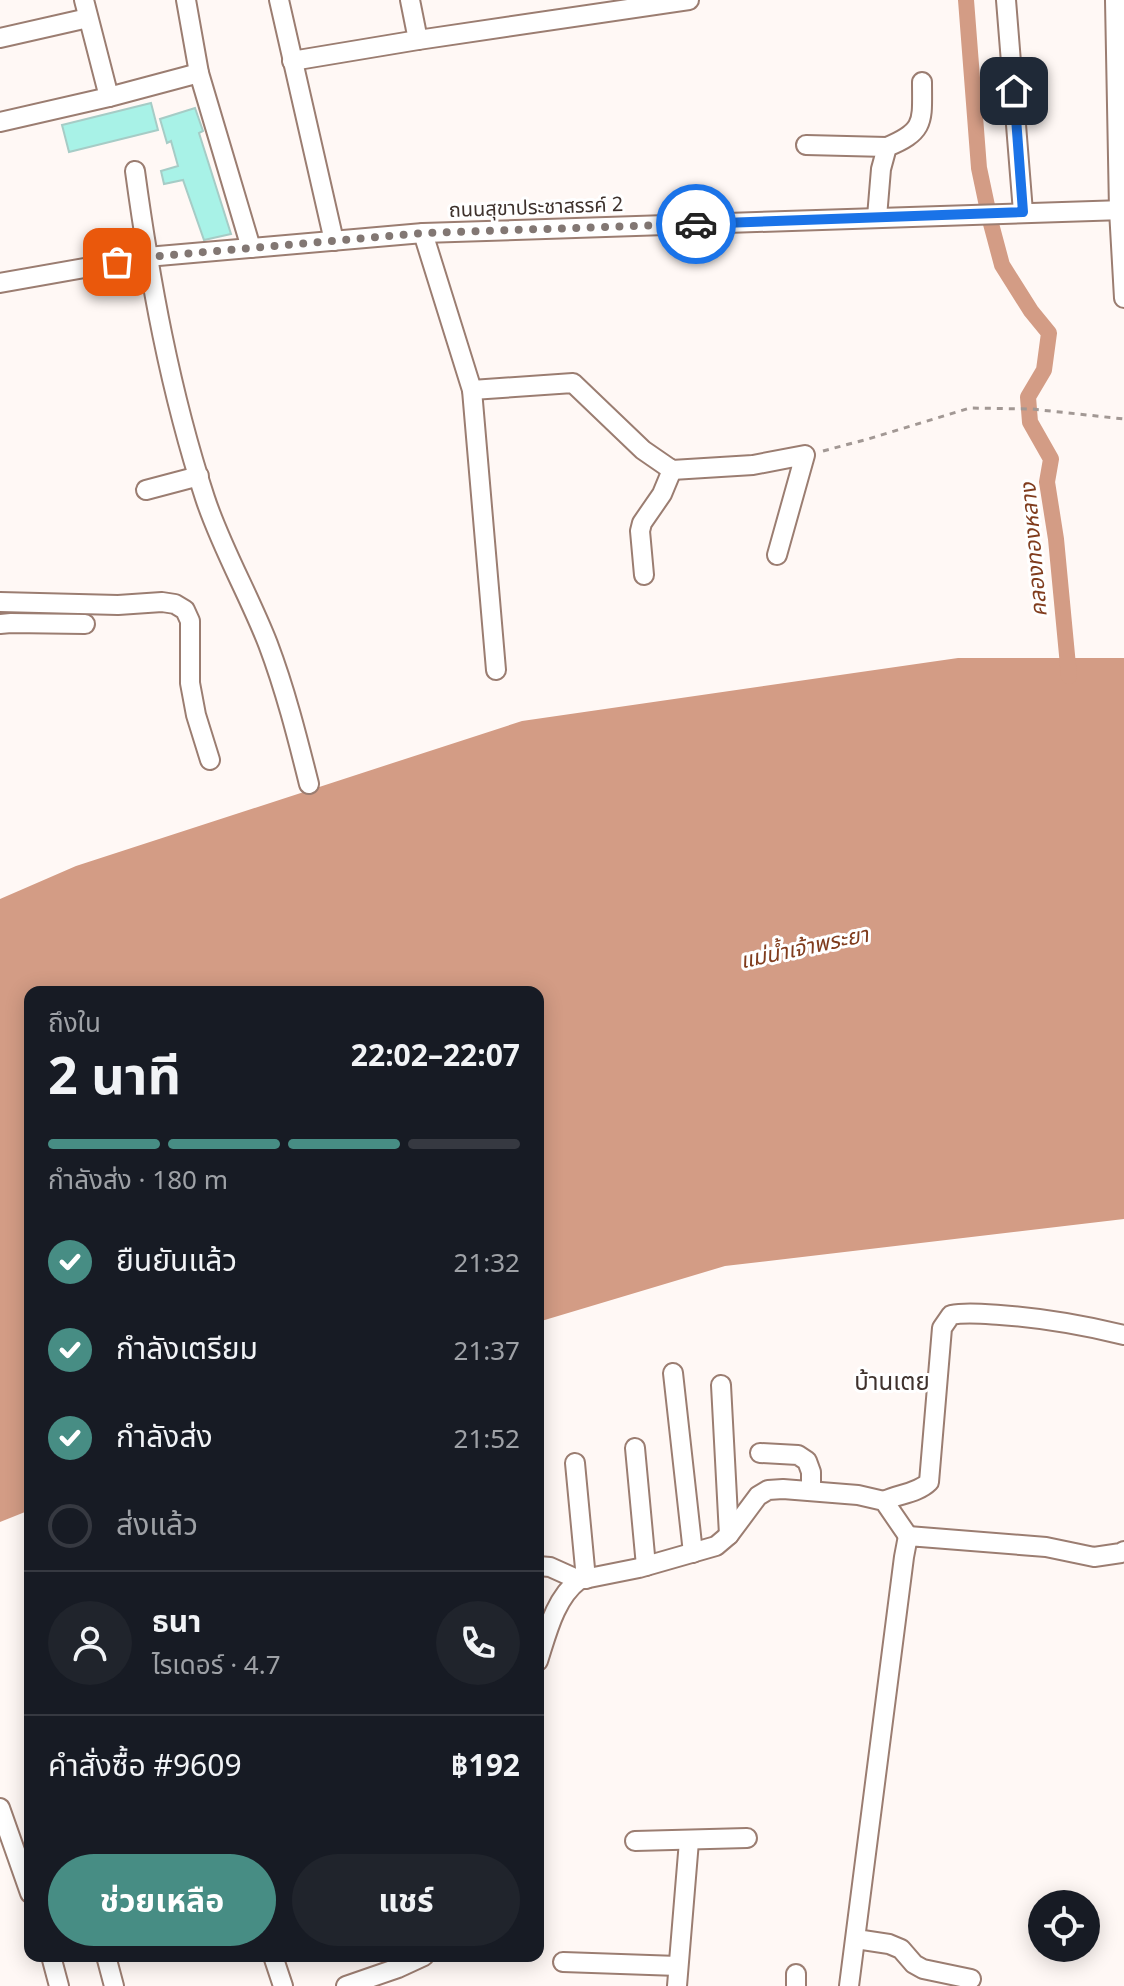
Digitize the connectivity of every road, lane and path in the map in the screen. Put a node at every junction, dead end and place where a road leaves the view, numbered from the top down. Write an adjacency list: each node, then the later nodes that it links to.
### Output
1 (186, 0): 11 (street)
2 (279, 0): 10 (street)
3 (410, 0): 9 (street)
4 (1006, 0): 19 (street)
5 (1115, 0): 18 (street)
6 (689, 6): 9 (street)
7 (86, 9): 8 (street); 13 (street)
8 (0, 38)
9 (418, 40): 10 (street)
10 (292, 61): 22 (street)
11 (199, 73): 13 (street); 23 (street)
12 (922, 82): 16 (street)
13 (109, 97): 14 (street)
14 (0, 122)
15 (806, 145): 16 (street)
16 (887, 147): 20 (street)
17 (135, 171): 24 (street)
18 (1122, 210): 19 (street, ถนนสุขาประชาสรรค์ 2); 26 (street)
19 (1023, 212): 20 (street, ถนนสุขาประชาสรรค์ 2)
20 (877, 217): 21 (street, ถนนสุขาประชาสรรค์ 2)
21 (423, 233): 22 (street, ถนนสุขาประชาสรรค์ 2); 27 (street)
22 (334, 241): 23 (street, ถนนสุขาประชาสรรค์ 2)
23 (251, 248): 24 (street, ถนนสุขาประชาสรรค์ 2)
24 (147, 257): 25 (street, ถนนสุขาประชาสรรค์ 2); 31 (street)
25 (0, 283)
26 (1124, 298)
27 (472, 390): 30 (street); 38 (street)
28 (1124, 419): 29 (path)
29 (805, 455): 30 (street); 33 (street)
30 (672, 470): 34 (street)
31 (199, 476): 32 (street); 40 (street)
32 (146, 490)
33 (777, 555)
34 (644, 575)
35 (0, 602): 39 (street)
36 (0, 624): 37 (street)
37 (85, 624)
38 (496, 670)
39 (210, 760)
40 (309, 784)
41 (1124, 1335): 48 (street)
42 (673, 1373): 52 (street)
43 (721, 1385): 49 (street)
44 (635, 1448): 53 (street)
45 (760, 1453): 47 (street)
46 (575, 1463): 55 (street)
47 (811, 1491): 48 (street); 49 (street)
48 (884, 1501): 50 (street)
49 (729, 1535): 52 (street)
50 (908, 1536): 51 (street); 62 (street)
51 (1124, 1551)
52 (693, 1553): 53 (street)
53 (646, 1566): 55 (street)
54 (544, 1567): 55 (street)
55 (583, 1580): 56 (street)
56 (544, 1643)
57 (0, 1808): 61 (street)
58 (747, 1838): 60 (street)
59 (635, 1841): 60 (street)
60 (689, 1841): 68 (street)
61 (24, 1876)
62 (856, 1939): 69 (street); 75 (street)
63 (53, 1962): 70 (street)
64 (108, 1962): 71 (street)
65 (275, 1962): 72 (street)
66 (411, 1962): 73 (street)
67 (563, 1962): 68 (street)
68 (678, 1966): 74 (street)
69 (973, 1983)
70 (59, 1986)
71 (114, 1986)
72 (283, 1986)
73 (346, 1986)
74 (677, 1986)
75 (849, 1986)

